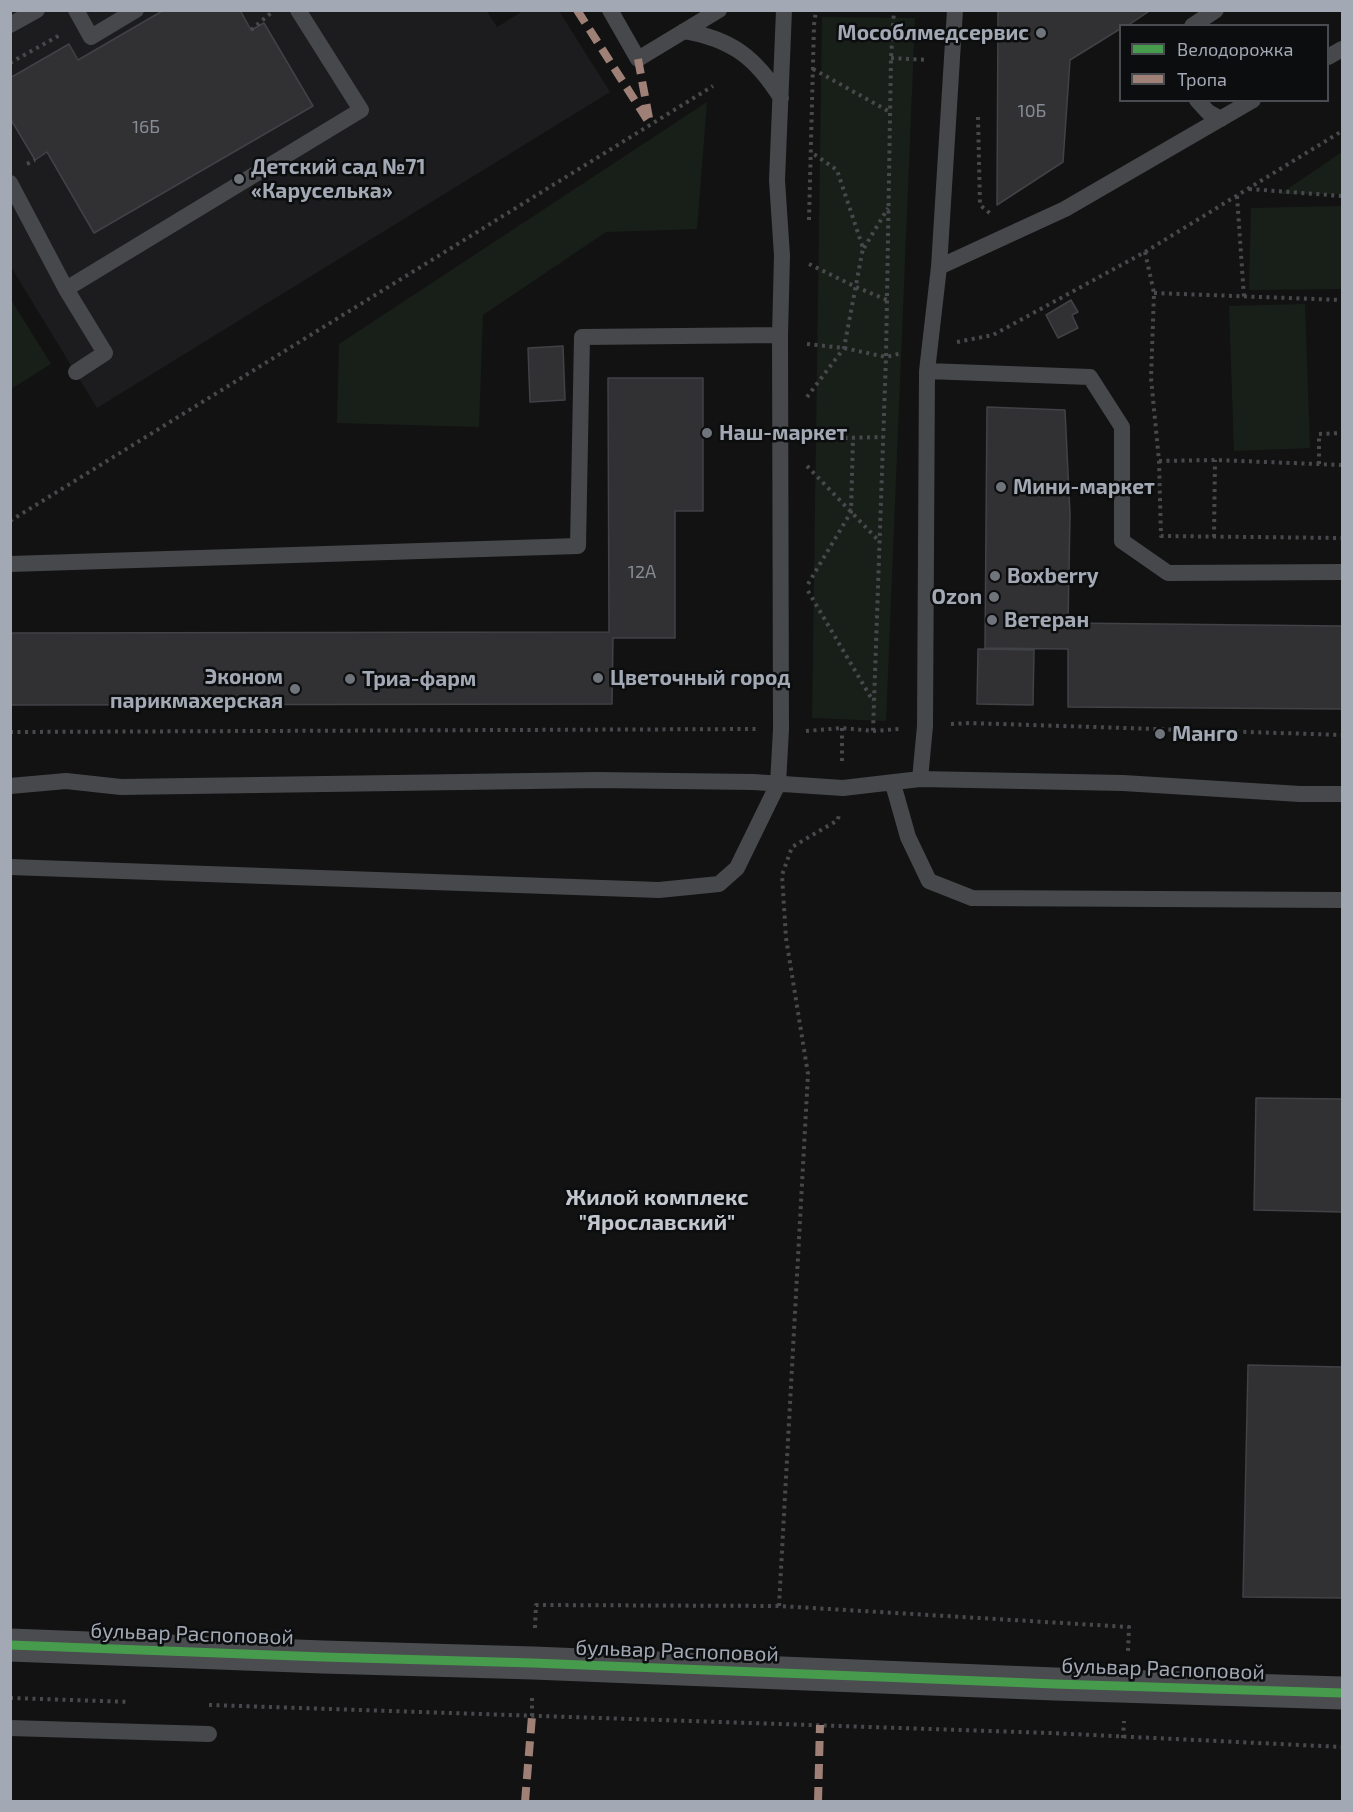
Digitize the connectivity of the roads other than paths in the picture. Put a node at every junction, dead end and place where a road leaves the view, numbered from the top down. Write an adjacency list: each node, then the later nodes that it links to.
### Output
1 (37, 10): 11 (lane)
2 (76, 10): 3 (lane)
3 (136, 10)
4 (298, 10): 19 (lane)
5 (610, 10): 12 (lane)
6 (719, 10): 12 (lane)
7 (784, 10): 13 (lane)
8 (955, 10): 18 (lane)
9 (1216, 10): 10 (lane)
10 (1195, 24)
11 (10, 25)
12 (684, 32): 13 (lane)
13 (781, 98): 20 (lane)
14 (1199, 102): 16 (lane)
15 (1249, 102): 16 (lane)
16 (1221, 119): 18 (lane)
17 (10, 183): 19 (lane)
18 (939, 267): 21 (lane)
19 (66, 289): 22 (lane)
20 (780, 335): 23 (lane); 26 (lane)
21 (927, 370): 24 (lane); 25 (lane)
22 (75, 372)
23 (10, 564)
24 (1342, 572)
25 (920, 779): 27 (lane); 29 (lane)
26 (778, 784): 27 (lane); 28 (lane); 30 (lane)
27 (893, 784): 31 (lane)
28 (10, 786)
29 (1342, 794)
30 (10, 867)
31 (1342, 900)
32 (10, 1645): 33 (street, бульвар Распоповой)
33 (1342, 1693)
34 (10, 1728): 35 (lane)
35 (209, 1734)

